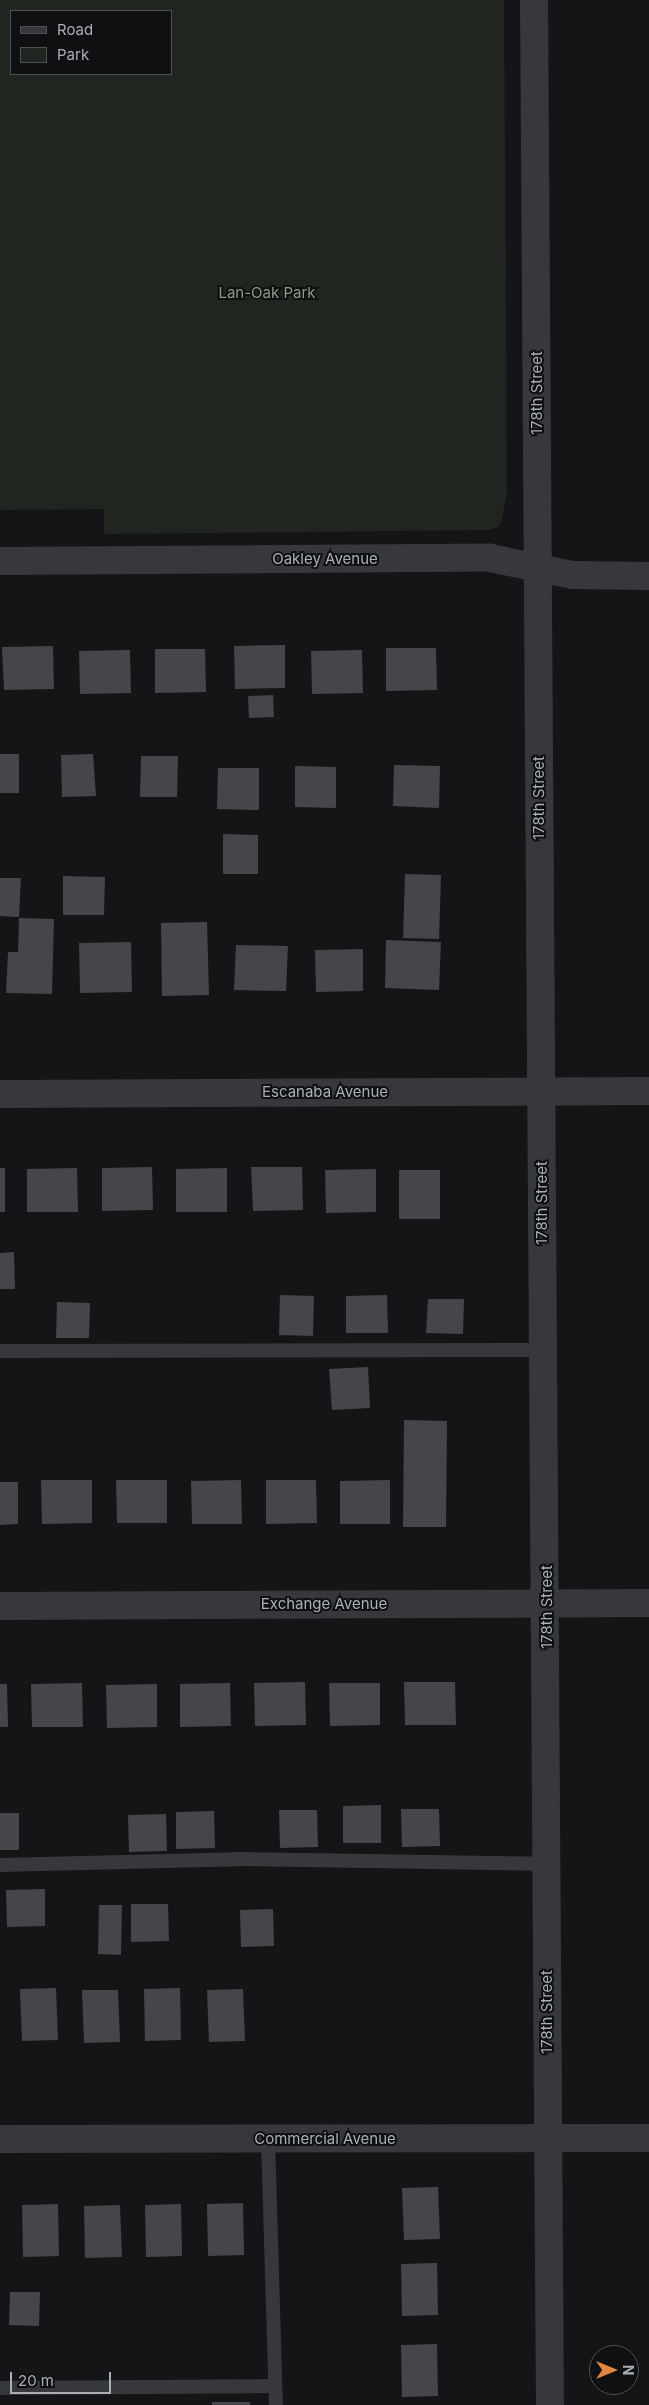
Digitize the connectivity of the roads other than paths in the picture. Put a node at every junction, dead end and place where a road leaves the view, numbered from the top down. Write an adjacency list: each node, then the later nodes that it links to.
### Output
1 (534, 0): 3 (street, 178th Street)
2 (0, 561): 3 (street, Oakley Avenue)
3 (538, 569): 4 (street, Oakley Avenue); 5 (street, 178th Street)
4 (649, 576)
5 (541, 1091): 6 (street, Escanaba Avenue); 7 (street, Escanaba Avenue); 8 (street, 178th Street)
6 (649, 1091)
7 (0, 1094)
8 (543, 1350): 9 (lane); 10 (street, 178th Street)
9 (0, 1351)
10 (547, 1603): 11 (street, Exchange Avenue); 12 (street, Exchange Avenue); 13 (street, 178th Street)
11 (649, 1603)
12 (0, 1606)
13 (546, 1864): 14 (lane); 18 (street, 178th Street)
14 (0, 1865)
15 (649, 2138): 18 (street, Commercial Avenue)
16 (0, 2139): 17 (street, Commercial Avenue)
17 (268, 2139): 18 (street, Commercial Avenue); 19 (lane)
18 (548, 2139): 22 (street, 178th Street)
19 (275, 2386): 20 (lane); 21 (lane)
20 (0, 2388)
21 (276, 2405)
22 (550, 2405)

